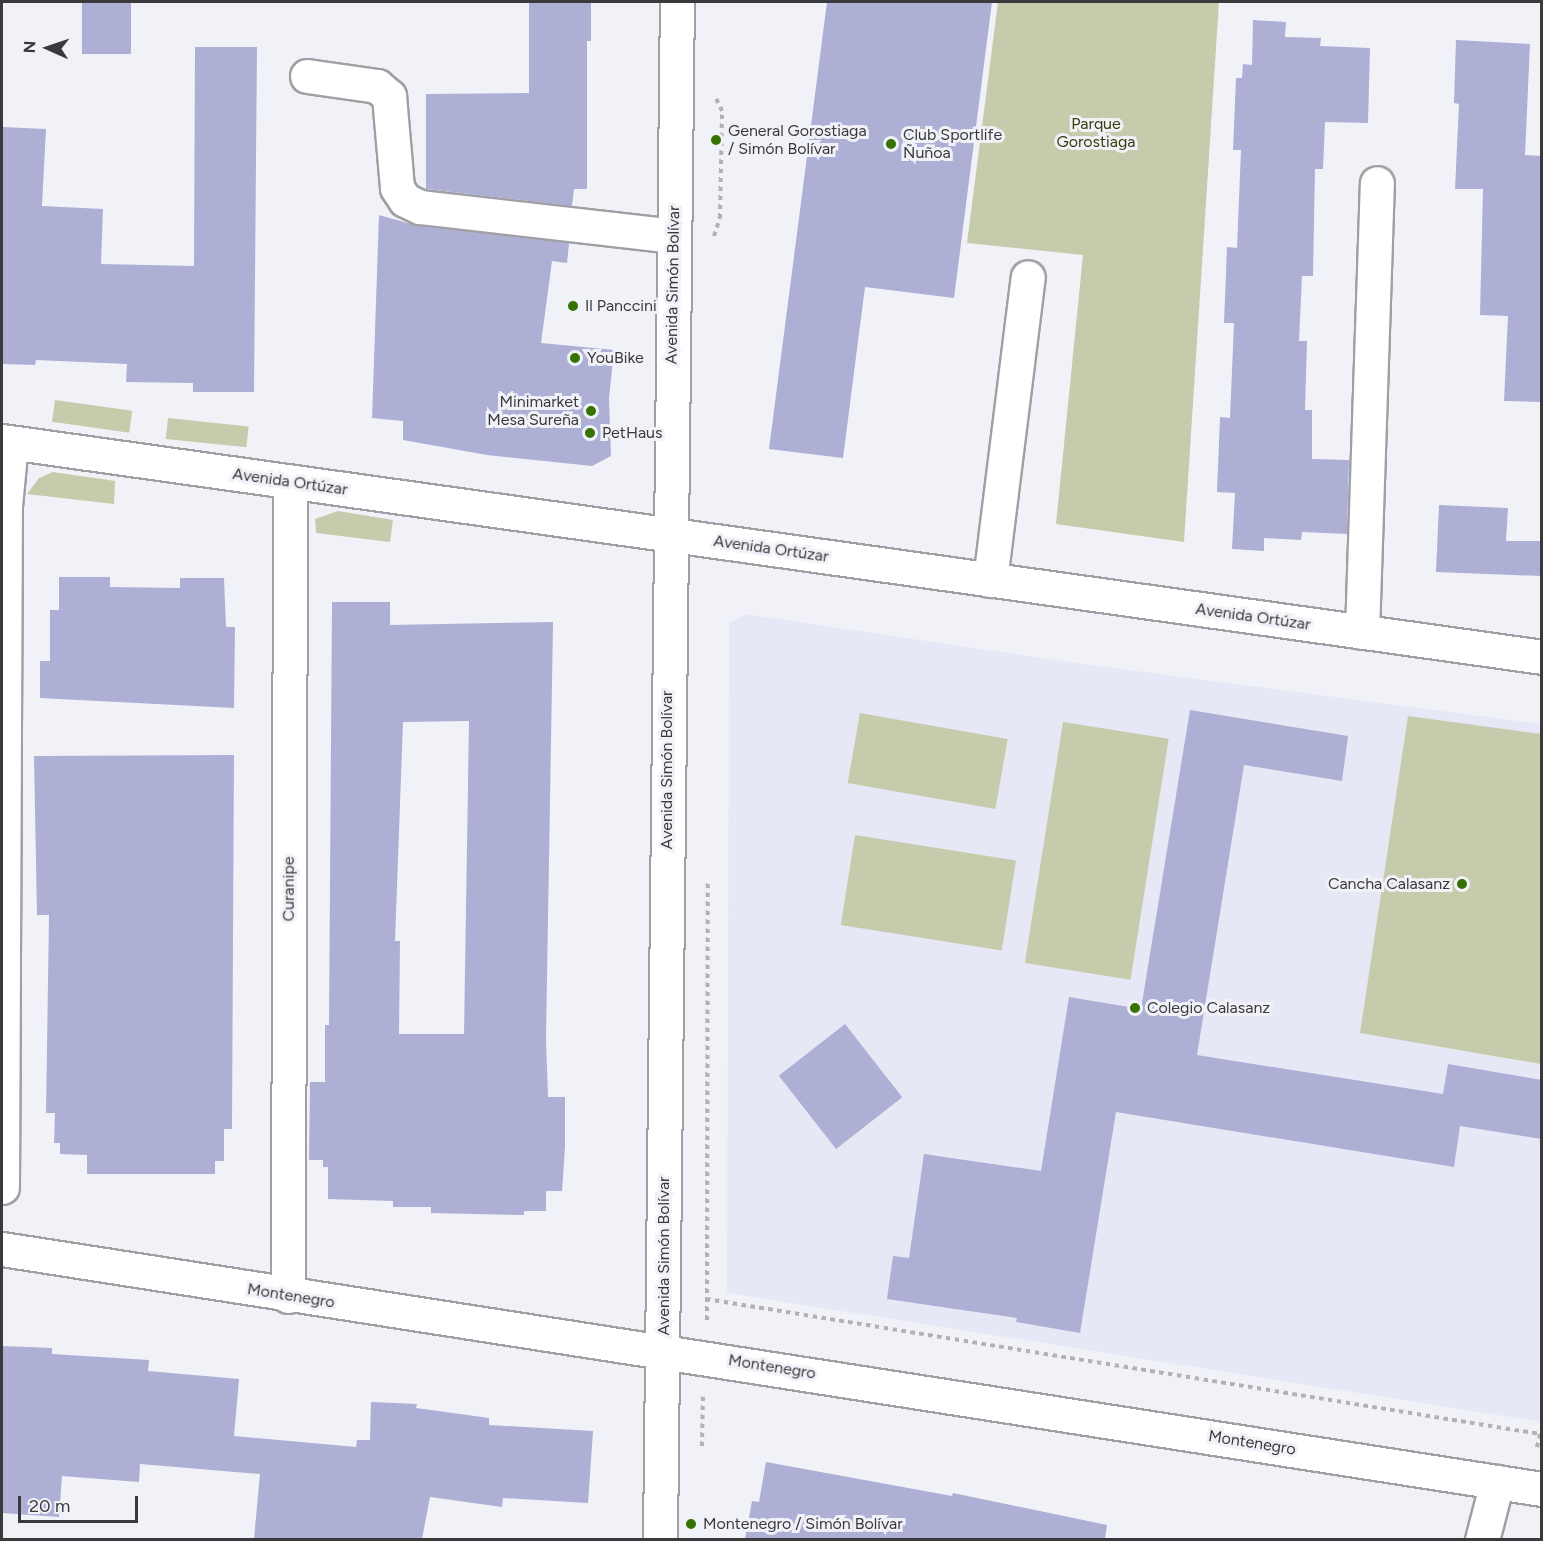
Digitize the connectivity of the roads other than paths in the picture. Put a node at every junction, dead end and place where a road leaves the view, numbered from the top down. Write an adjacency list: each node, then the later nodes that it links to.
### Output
1 (677, 2): 4 (street, Avenida Simón Bolívar)
2 (307, 76): 4 (street)
3 (1377, 183): 10 (street)
4 (673, 236): 8 (street, Avenida Simón Bolívar)
5 (1028, 277): 9 (street)
6 (6, 442): 7 (street, Avenida Ortúzar); 12 (street)
7 (290, 482): 8 (street, Avenida Ortúzar); 14 (street, Curanipe)
8 (668, 535): 9 (street, Avenida Ortúzar); 15 (street, Avenida Simón Bolívar)
9 (990, 580): 10 (street, Avenida Ortúzar)
10 (1362, 632): 11 (street, Avenida Ortúzar)
11 (1542, 657)
12 (2, 1187)
13 (2, 1249): 14 (street, Montenegro)
14 (288, 1296): 15 (street, Montenegro)
15 (663, 1349): 16 (street, Montenegro); 18 (street, Avenida Simón Bolívar)
16 (1497, 1482): 17 (street, Montenegro); 19 (street)
17 (1542, 1489)
18 (660, 1539)
19 (1482, 1539)

